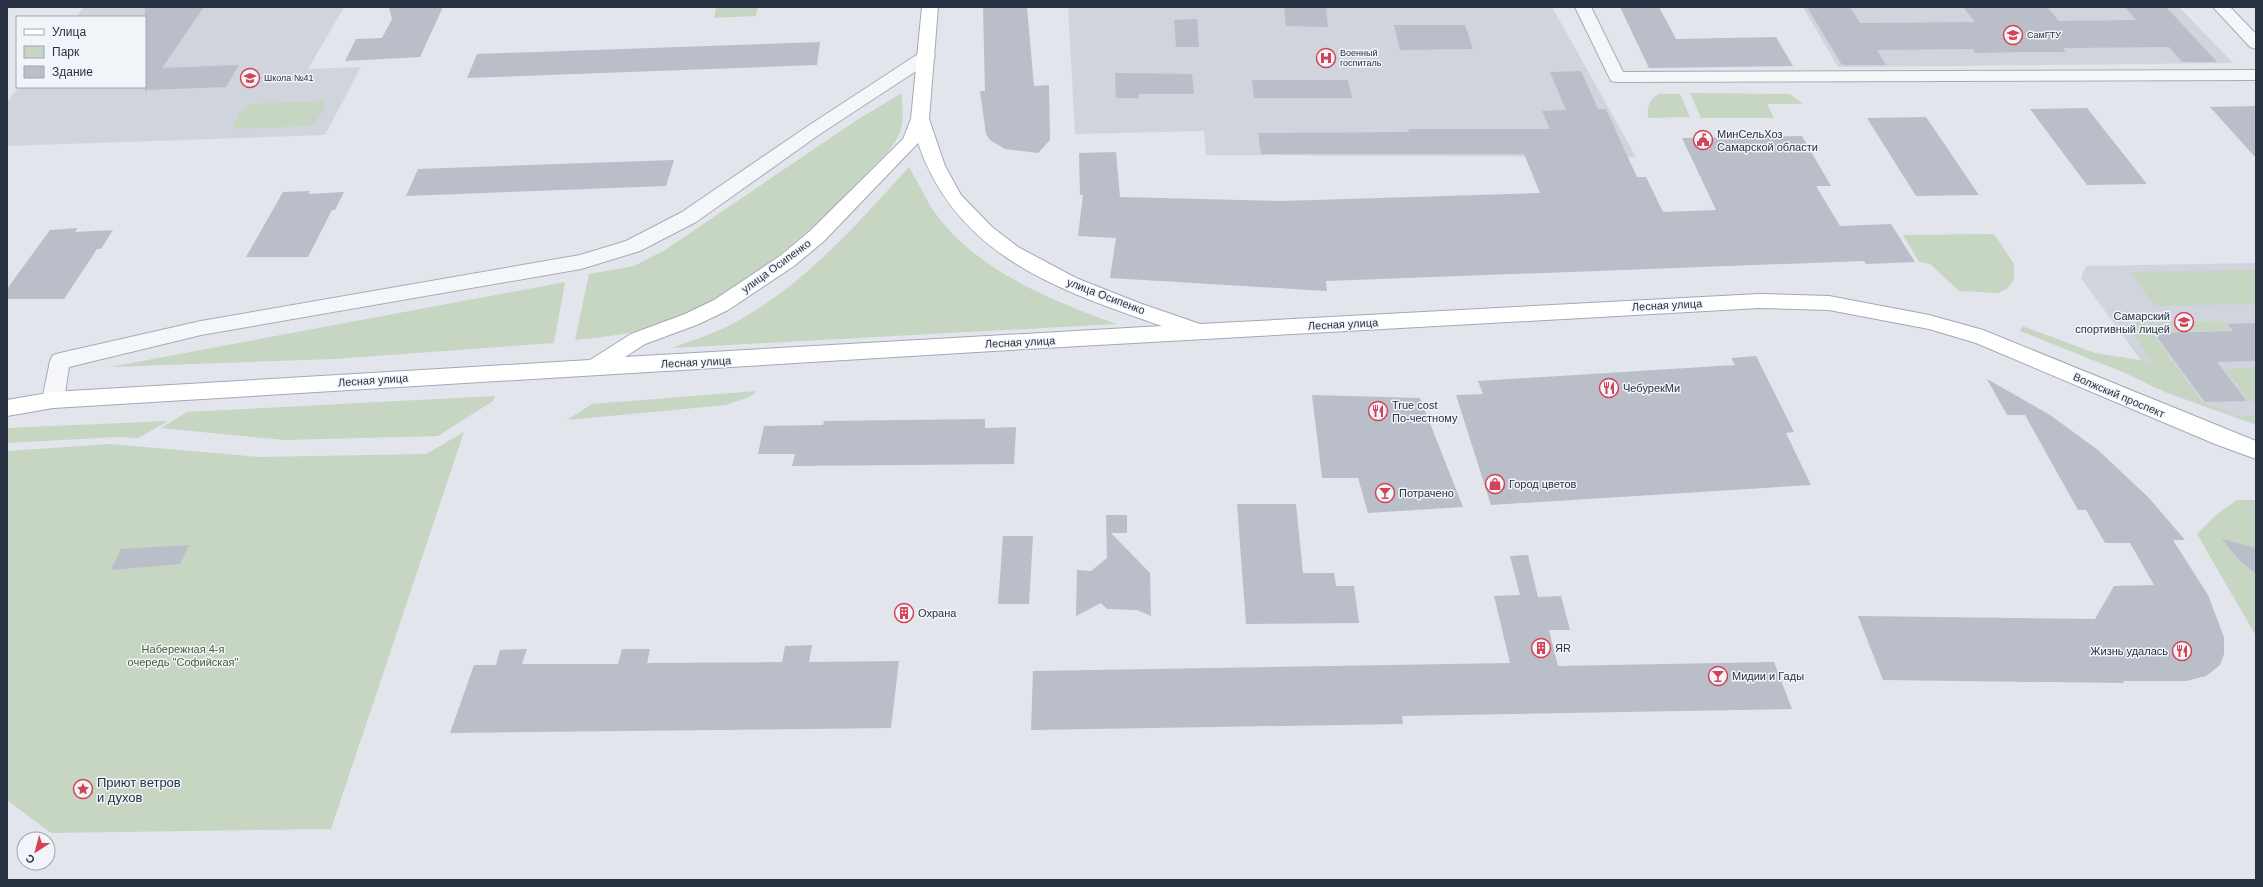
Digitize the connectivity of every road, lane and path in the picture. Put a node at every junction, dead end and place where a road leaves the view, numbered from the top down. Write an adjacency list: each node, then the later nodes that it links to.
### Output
1 (930, 7): 5 (main road, улица Осипенко)
2 (1582, 7): 6 (street)
3 (2221, 7): 4 (street)
4 (2256, 44)
5 (927, 56): 7 (main road, улица Осипенко); 12 (street)
6 (2256, 75)
7 (920, 119): 8 (main road, улица Осипенко); 10 (main road, улица Осипенко)
8 (1202, 332): 9 (main road, Лесная улица); 10 (main road, Лесная улица)
9 (1983, 338): 14 (main road, Волжский проспект)
10 (595, 367): 12 (main road, Лесная улица)
11 (7, 393): 12 (main road, Лесная улица)
12 (53, 400): 13 (main road, Лесная улица)
13 (7, 408)
14 (2256, 450)

